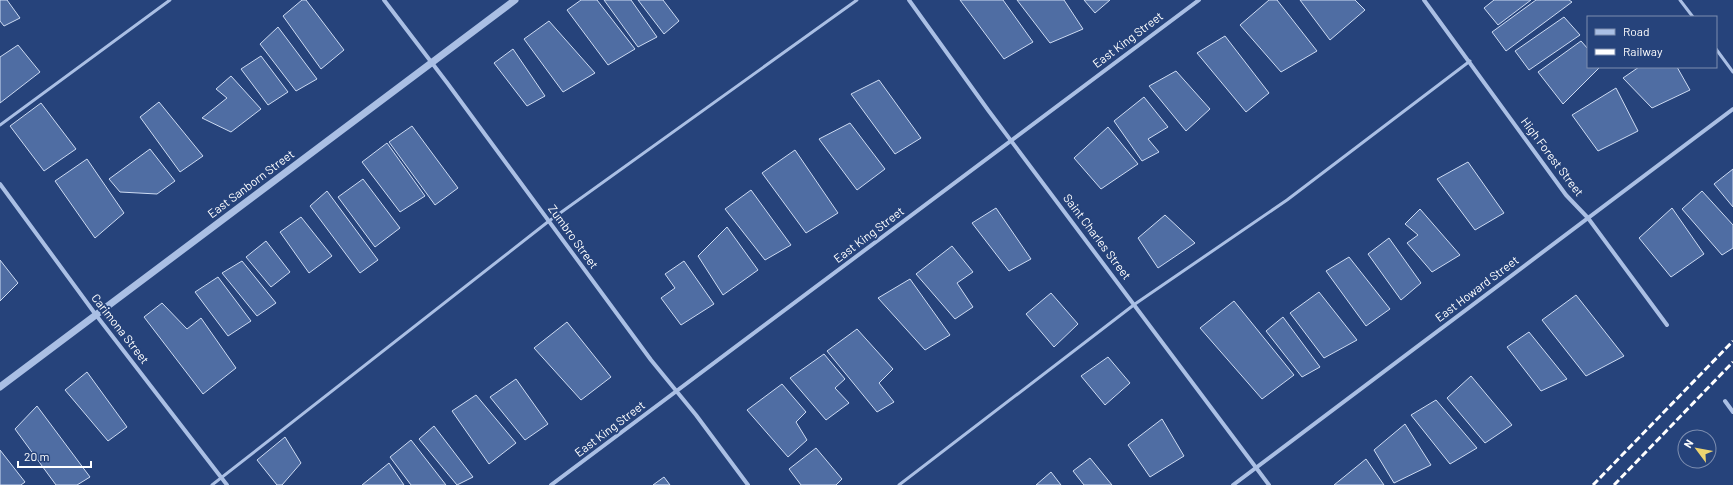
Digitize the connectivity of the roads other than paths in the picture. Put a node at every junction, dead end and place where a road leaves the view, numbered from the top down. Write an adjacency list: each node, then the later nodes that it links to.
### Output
1 (170, 0): 15 (lane)
2 (384, 0): 12 (street, Zumbro Street)
3 (515, 0): 12 (street, East Sanborn Street)
4 (857, 0): 19 (lane)
5 (909, 0): 16 (street, Saint Charles Street)
6 (1199, 0): 16 (street, East King Street)
7 (1424, 0): 11 (street, High Forest Street)
8 (1680, 0): 9 (lane)
9 (1692, 16)
10 (1717, 50): 13 (lane)
11 (1470, 61): 18 (street, High Forest Street); 20 (lane)
12 (432, 63): 19 (street, Zumbro Street); 21 (street, East Sanborn Street)
13 (1733, 72)
14 (1733, 109): 18 (street, East Howard Street)
15 (0, 125)
16 (1012, 140): 20 (street, Saint Charles Street); 24 (street, East King Street)
17 (0, 184): 21 (street, Carimona Street)
18 (1588, 218): 22 (street, High Forest Street); 27 (street, East Howard Street)
19 (549, 221): 24 (street, Zumbro Street); 28 (lane)
20 (1135, 304): 27 (street, Saint Charles Street); 33 (lane)
21 (96, 315): 23 (street, East Sanborn Street); 28 (street, Carimona Street)
22 (1667, 325)
23 (0, 387)
24 (677, 392): 31 (street, East King Street); 32 (street, Zumbro Street)
25 (1725, 401): 26 (street)
26 (1733, 412)
27 (1257, 468): 34 (street, East Howard Street); 35 (street, Saint Charles Street)
28 (222, 478): 29 (lane); 30 (street, Carimona Street)
29 (212, 485)
30 (227, 485)
31 (551, 485)
32 (748, 485)
33 (899, 485)
34 (1233, 485)
35 (1269, 485)

